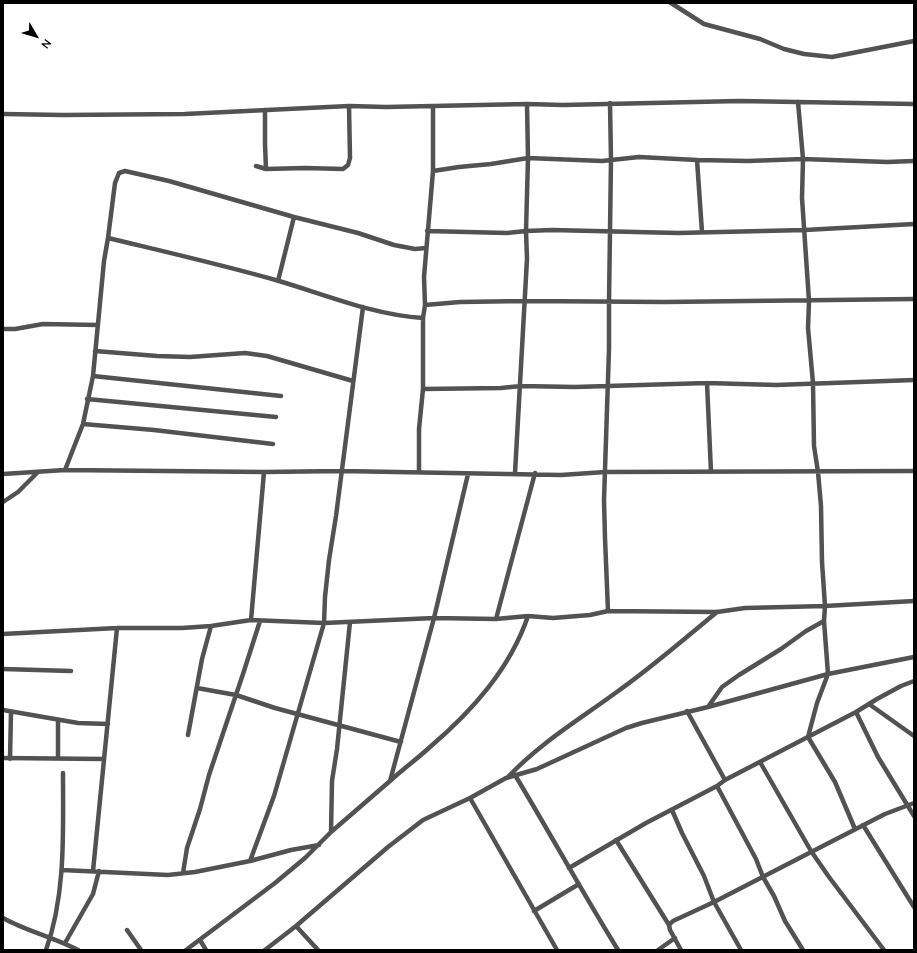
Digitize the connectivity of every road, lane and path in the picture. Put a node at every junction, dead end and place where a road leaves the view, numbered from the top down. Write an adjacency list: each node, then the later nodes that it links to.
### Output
1 (671, 3): 2 (street)
2 (914, 41)
3 (798, 102): 4 (street); 6 (street); 12 (street)
4 (610, 103): 5 (street); 13 (street)
5 (527, 104): 8 (street); 11 (street)
6 (914, 104)
7 (349, 106): 8 (street); 9 (street); 17 (street)
8 (433, 106): 18 (street)
9 (265, 110): 10 (street); 17 (street)
10 (3, 114)
11 (528, 158): 13 (street); 18 (street); 23 (street)
12 (803, 159): 14 (street); 15 (street); 21 (street)
13 (611, 160): 14 (street); 24 (street)
14 (697, 160): 25 (street)
15 (914, 161)
16 (256, 166): 17 (street)
17 (266, 169)
18 (432, 171): 22 (street)
19 (294, 217): 26 (street); 27 (street); 28 (street)
20 (914, 224): 21 (street)
21 (805, 230): 25 (street); 31 (street)
22 (427, 231): 23 (street); 27 (street)
23 (526, 231): 24 (street); 30 (street)
24 (610, 231): 25 (street); 32 (street)
25 (702, 232)
26 (108, 238): 28 (street); 36 (street)
27 (426, 248): 33 (street)
28 (278, 281): 34 (street)
29 (914, 300): 31 (street)
30 (525, 301): 32 (street); 33 (street); 44 (street)
31 (809, 301): 32 (street); 43 (street)
32 (609, 302): 45 (street)
33 (425, 305): 35 (street)
34 (363, 308): 35 (street); 41 (street)
35 (423, 318): 46 (street)
36 (98, 325): 37 (street); 38 (street)
37 (3, 329)
38 (95, 351): 39 (street); 41 (street)
39 (93, 376): 47 (street); 48 (street)
40 (914, 380): 43 (street)
41 (353, 381): 53 (street)
42 (707, 383): 43 (street); 45 (street); 59 (street)
43 (813, 383): 60 (street)
44 (521, 386): 45 (street); 46 (street); 61 (street)
45 (609, 386): 58 (street)
46 (423, 389): 57 (street)
47 (281, 396)
48 (87, 399): 49 (street); 50 (street)
49 (276, 417)
50 (82, 424): 51 (street); 52 (street)
51 (273, 444)
52 (65, 470): 55 (street); 56 (street)
53 (342, 471): 56 (street); 57 (street); 77 (street)
54 (914, 471): 60 (street)
55 (38, 472): 63 (street); 65 (street)
56 (264, 472): 73 (street)
57 (419, 472): 64 (street)
58 (605, 472): 59 (street); 62 (street); 68 (street)
59 (711, 472): 60 (street)
60 (818, 472): 67 (street)
61 (515, 473): 62 (street); 64 (street)
62 (535, 473): 72 (street)
63 (3, 474)
64 (468, 474): 71 (street)
65 (3, 502)
66 (914, 601): 67 (street)
67 (825, 606): 69 (street); 74 (street)
68 (608, 611): 69 (street); 70 (street)
69 (717, 612): 109 (street)
70 (528, 616): 72 (street); 111 (street)
71 (434, 618): 72 (street); 76 (street); 101 (street)
72 (496, 619)
73 (251, 620): 75 (street); 78 (street)
74 (824, 620): 84 (street); 89 (street)
75 (260, 621): 77 (street); 87 (street)
76 (350, 622): 77 (street); 97 (street)
77 (324, 623): 94 (street)
78 (211, 626): 79 (street); 86 (street)
79 (117, 628): 80 (street); 96 (street)
80 (3, 634)
81 (914, 657): 84 (street)
82 (3, 669): 83 (street)
83 (71, 671)
84 (828, 674): 89 (street); 100 (street)
85 (914, 681): 88 (street)
86 (197, 688): 87 (street); 98 (street)
87 (236, 695): 94 (street); 128 (street)
88 (869, 704): 93 (street); 99 (street)
89 (708, 707): 92 (street)
90 (3, 710): 91 (street)
91 (11, 712): 95 (street); 105 (street)
92 (687, 712): 108 (street); 110 (street)
93 (856, 712): 100 (street); 115 (street)
94 (298, 713): 97 (street); 124 (street)
95 (58, 720): 96 (street); 103 (street)
96 (108, 724): 104 (street)
97 (339, 726): 101 (street); 120 (street)
98 (188, 735)
99 (914, 736)
100 (808, 737): 106 (street); 119 (street)
101 (401, 742): 111 (street)
102 (3, 758): 105 (street)
103 (58, 758): 104 (street); 105 (street)
104 (104, 758): 127 (street)
105 (10, 759)
106 (760, 762): 110 (street); 123 (street)
107 (63, 773): 126 (street)
108 (515, 775): 109 (street); 125 (street)
109 (506, 778): 113 (street)
110 (724, 780): 112 (street)
111 (390, 781): 120 (street)
112 (717, 786): 116 (street); 129 (street)
113 (470, 798): 133 (street); 136 (street)
114 (914, 803): 115 (street)
115 (908, 806): 117 (street); 118 (street)
116 (672, 810): 121 (street); 131 (street)
117 (914, 816)
118 (863, 825): 119 (street); 132 (street)
119 (855, 830): 123 (street)
120 (331, 832): 122 (street)
121 (616, 840): 125 (street); 135 (street)
122 (319, 845): 124 (street); 140 (street)
123 (811, 851): 129 (street); 155 (street)
124 (250, 861): 128 (street)
125 (569, 868): 130 (street)
126 (62, 870): 127 (street); 138 (street)
127 (96, 871): 128 (street); 141 (street)
128 (183, 873)
129 (763, 876): 131 (street); 154 (street)
130 (578, 884): 133 (street); 150 (street)
131 (714, 902): 135 (street); 153 (street)
132 (914, 907)
133 (534, 911): 149 (street)
134 (3, 918): 138 (street)
135 (670, 925): 139 (street)
136 (296, 926): 147 (street); 148 (street)
137 (127, 930): 144 (street)
138 (50, 937): 141 (street); 142 (street)
139 (675, 938): 151 (street); 152 (street)
140 (200, 940): 145 (street); 146 (street)
141 (65, 943): 143 (street)
142 (46, 950)
143 (78, 950)
144 (141, 950)
145 (186, 950)
146 (206, 950)
147 (265, 950)
148 (318, 950)
149 (557, 950)
150 (618, 950)
151 (658, 950)
152 (681, 950)
153 (741, 950)
154 (803, 950)
155 (884, 950)

